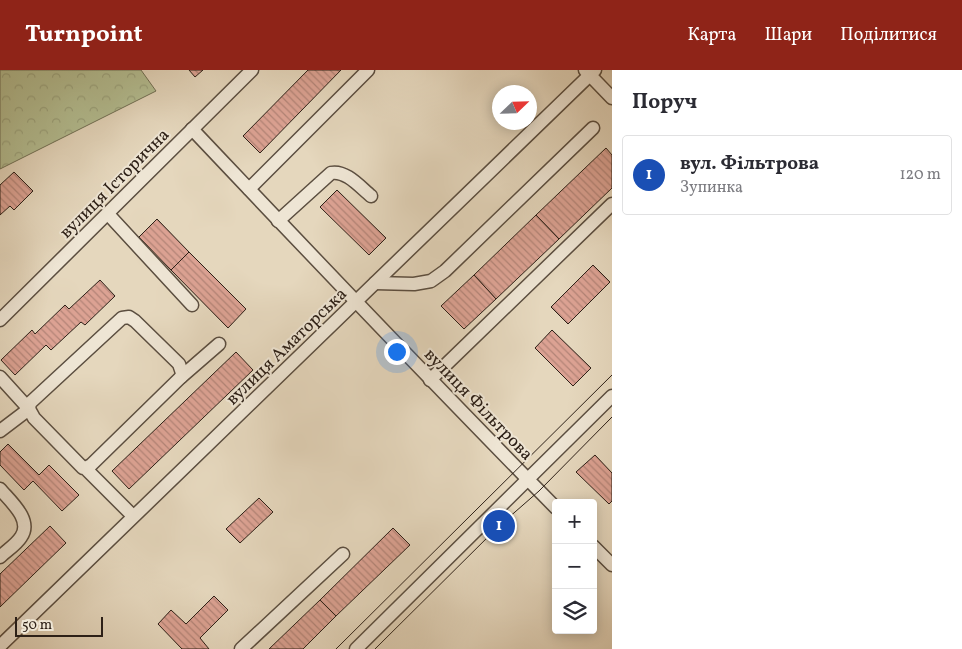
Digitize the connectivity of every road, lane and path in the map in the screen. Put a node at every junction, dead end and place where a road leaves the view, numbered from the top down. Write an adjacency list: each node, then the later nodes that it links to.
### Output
1 (252, 70): 6 (street, вулиця Історична)
2 (368, 70): 7 (street)
3 (590, 72): 4 (street); 12 (street, вулиця Аматорська)
4 (612, 98)
5 (593, 128): 12 (street)
6 (192, 129): 7 (street, вулиця Фільтрова); 10 (street, вулиця Історична)
7 (249, 189): 11 (street, вулиця Фільтрова)
8 (371, 196): 11 (street)
9 (612, 204): 19 (street)
10 (108, 214): 14 (street); 15 (street, вулиця Історична)
11 (278, 221): 13 (street, вулиця Фільтрова)
12 (376, 283): 13 (street, вулиця Аматорська)
13 (357, 302): 19 (street, вулиця Фільтрова); 27 (street, вулиця Аматорська)
14 (192, 305)
15 (0, 320)
16 (219, 344): 18 (street)
17 (0, 377): 21 (street)
18 (181, 377): 21 (street); 23 (street)
19 (430, 380): 24 (street, вулиця Фільтрова)
20 (612, 396): 24 (street)
21 (29, 409): 22 (street); 23 (street)
22 (0, 431)
23 (85, 468): 27 (street)
24 (528, 479): 26 (street, вулиця Фільтрова); 34 (street)
25 (0, 489): 30 (street)
26 (552, 504)
27 (133, 516): 32 (street, вулиця Аматорська)
28 (597, 550): 31 (street)
29 (343, 554): 33 (street)
30 (0, 556)
31 (612, 565)
32 (0, 646)
33 (241, 649)
34 (356, 649)

